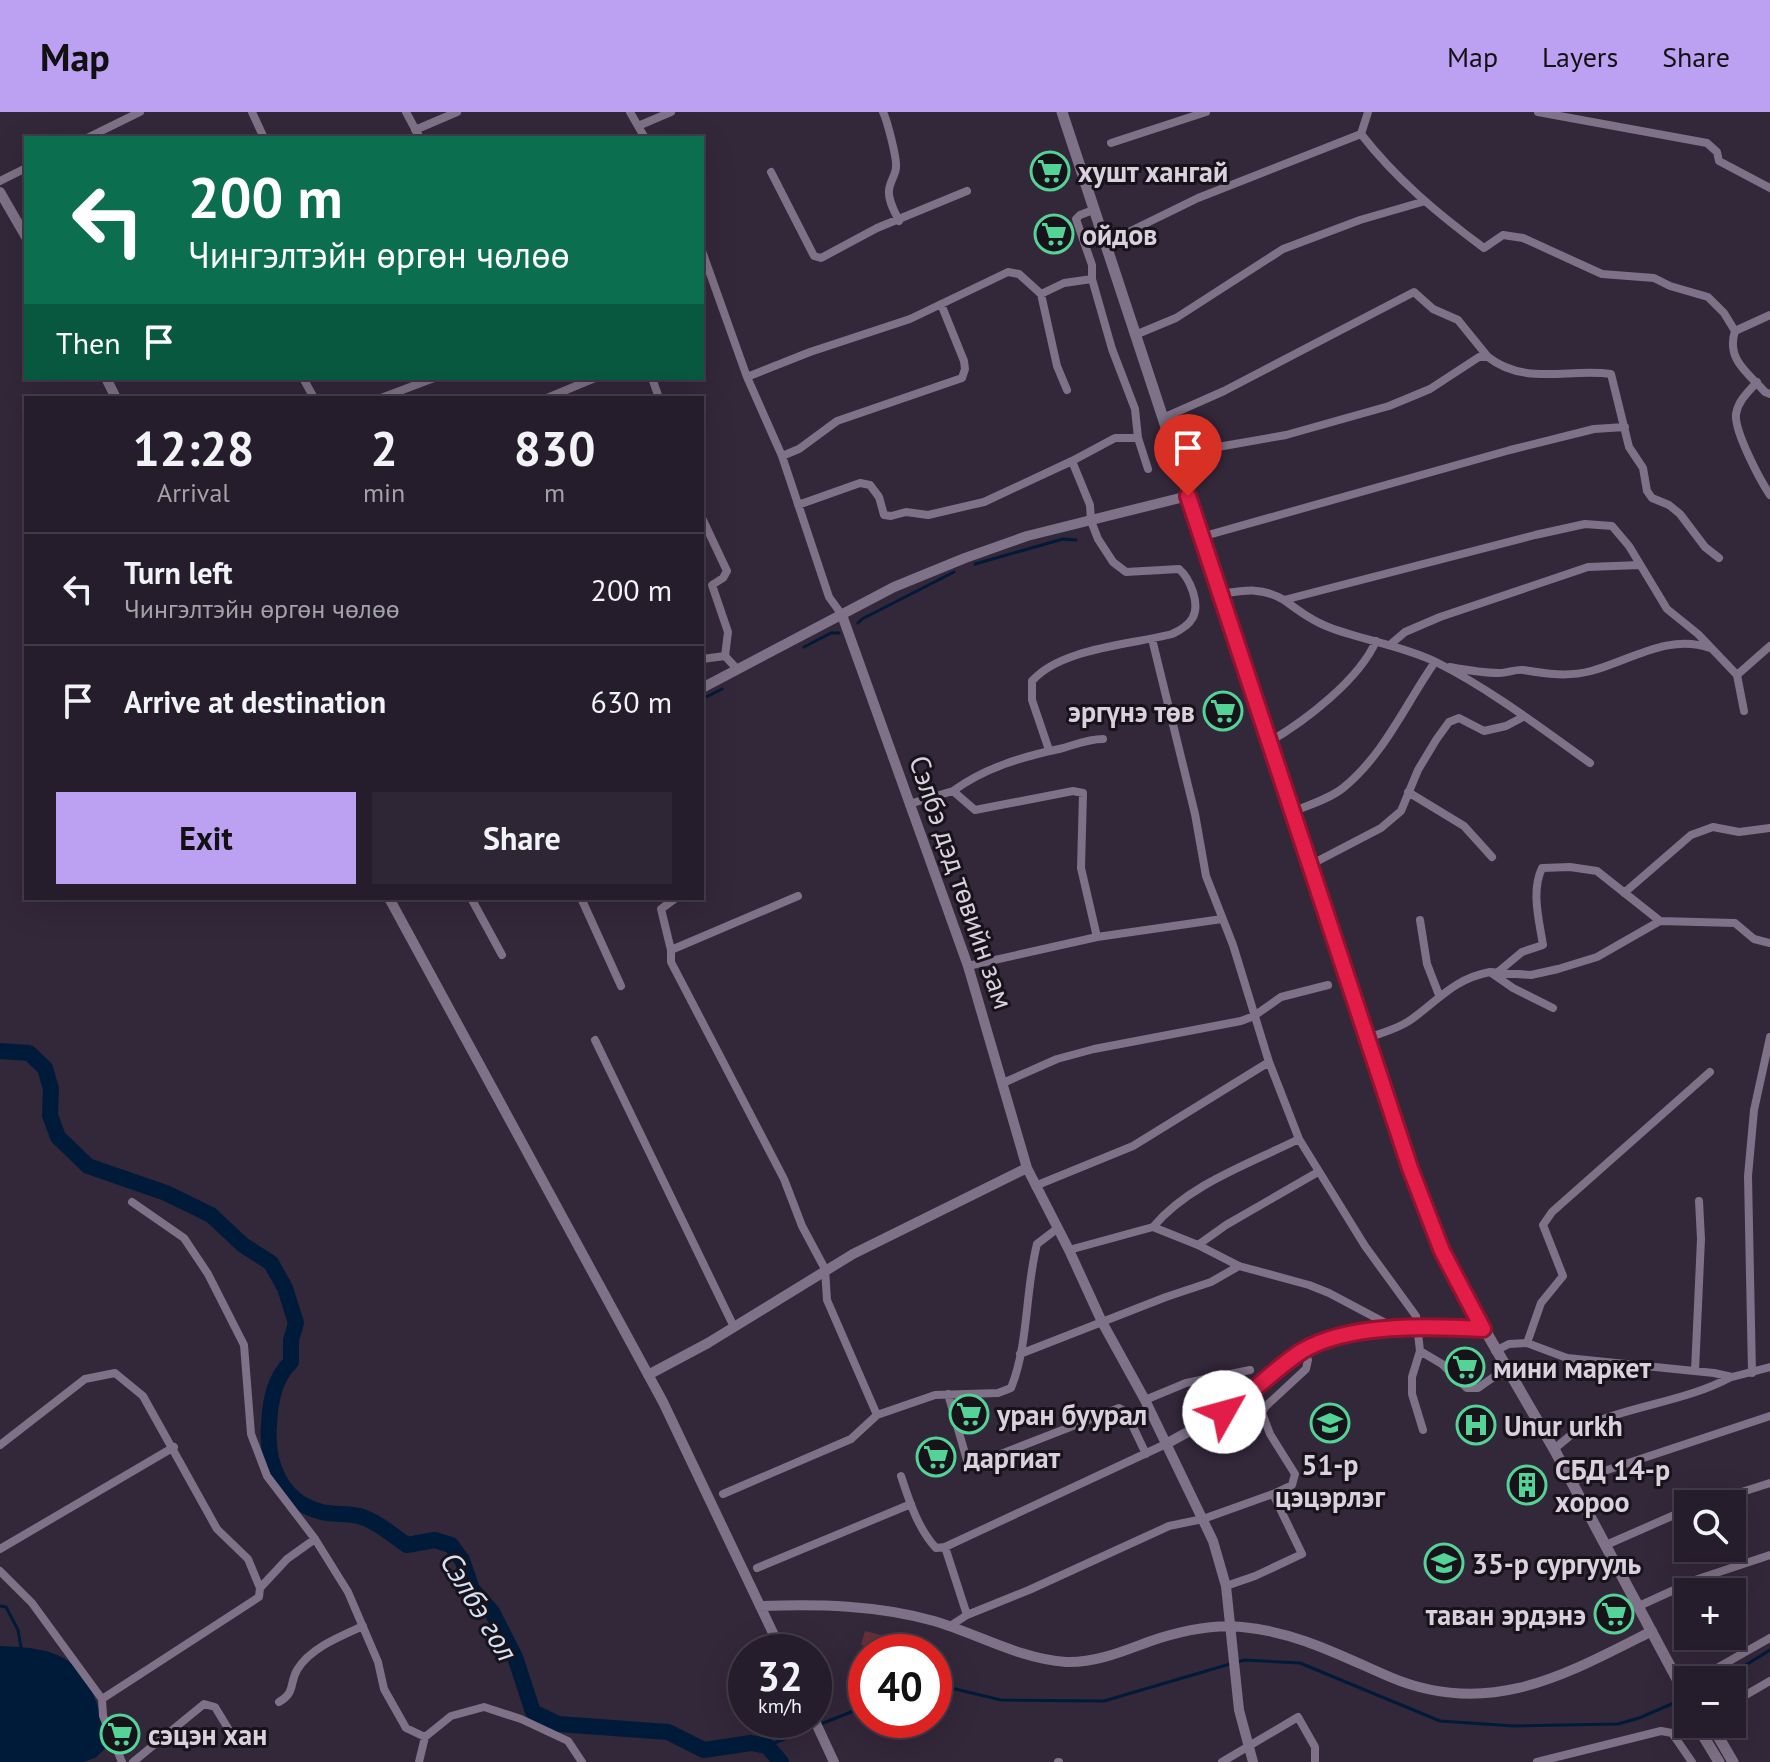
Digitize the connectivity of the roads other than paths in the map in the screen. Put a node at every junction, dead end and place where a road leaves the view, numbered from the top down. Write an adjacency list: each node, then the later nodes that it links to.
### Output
1 (140, 112): 15 (street)
2 (252, 112): 16 (street)
3 (406, 112): 13 (street)
4 (457, 112): 13 (street)
5 (630, 112): 12 (street)
6 (671, 112): 12 (street)
7 (883, 112): 27 (street)
8 (1062, 112): 26 (main road)
9 (1206, 112): 18 (street)
10 (1368, 112): 14 (street)
11 (1538, 112): 22 (street)
12 (638, 126): 17 (street)
13 (418, 134)
14 (1361, 134): 25 (street); 29 (street)
15 (91, 136)
16 (263, 136)
17 (644, 136)
18 (1111, 143)
19 (24, 169): 21 (street)
20 (771, 172): 27 (street)
21 (0, 181)
22 (1770, 188)
23 (967, 191): 27 (street)
24 (0, 192): 28 (street)
25 (1422, 202): 35 (street); 36 (street)
26 (1093, 210): 29 (main road); 31 (street)
27 (899, 221)
28 (24, 234)
29 (1106, 243): 36 (main road)
30 (704, 257): 38 (street)
31 (1092, 279): 32 (street); 48 (street)
32 (1041, 294): 33 (street); 42 (street)
33 (941, 304): 38 (street); 49 (street)
34 (1770, 315): 35 (street)
35 (1735, 331): 41 (street)
36 (1135, 335): 46 (main road)
37 (1488, 357): 46 (street); 47 (street); 52 (street)
38 (747, 377): 49 (street)
39 (429, 380): 44 (street)
40 (590, 380): 45 (street)
41 (1757, 382): 43 (street); 53 (street)
42 (1067, 390)
43 (1770, 394)
44 (386, 396)
45 (552, 396)
46 (1163, 418): 52 (main road)
47 (1625, 427): 58 (street); 59 (street)
48 (1138, 438): 50 (street); 51 (street)
49 (782, 456): 55 (street)
50 (1072, 461): 55 (street); 56 (street)
51 (1148, 469)
52 (1181, 476): 54 (main road)
53 (1770, 495)
54 (1188, 496): 56 (street); 58 (main road)
55 (798, 505): 63 (street)
56 (1091, 521): 63 (street); 64 (street)
57 (704, 522): 69 (street)
58 (1201, 537): 61 (main road)
59 (1719, 558)
60 (1640, 565): 62 (street); 66 (street); 68 (street)
61 (1221, 594): 62 (street); 78 (main road)
62 (1284, 600): 65 (street)
63 (842, 615): 72 (street); 83 (street, Сэлбэ дэд төвийн зам)
64 (1152, 639): 79 (street); 94 (street)
65 (1376, 641): 66 (street); 78 (street)
66 (1391, 644): 71 (street)
67 (1770, 646): 73 (street)
68 (1712, 649): 71 (street); 73 (street)
69 (725, 656): 70 (street); 72 (street)
70 (704, 659)
71 (1438, 664): 76 (street); 84 (street)
72 (737, 669): 74 (street)
73 (1737, 675): 75 (street)
74 (704, 687)
75 (1744, 711)
76 (1523, 717): 80 (street); 82 (street)
77 (1103, 739): 79 (street)
78 (1269, 742): 84 (main road)
79 (1049, 750): 81 (street)
80 (1590, 763)
81 (953, 791): 83 (street); 97 (street)
82 (1408, 792): 86 (street); 87 (street)
83 (909, 804): 101 (street, Сэлбэ дэд төвийн зам)
84 (1292, 812): 87 (main road)
85 (1770, 828): 88 (street)
86 (1492, 857)
87 (1310, 865): 109 (main road)
88 (1624, 893): 96 (street); 102 (street)
89 (798, 896): 99 (street)
90 (390, 900): 141 (street)
91 (472, 900): 100 (street)
92 (582, 900): 104 (street)
93 (673, 900): 99 (street)
94 (1222, 919): 97 (street); 107 (street)
95 (1420, 920): 105 (street)
96 (1660, 921): 98 (street); 102 (street)
97 (1097, 937): 101 (street)
98 (1770, 943)
99 (671, 950): 125 (street)
100 (502, 955)
101 (968, 966): 113 (street, Сэлбэ дэд төвийн зам)
102 (1494, 972): 105 (street); 106 (street)
103 (1328, 985): 107 (street)
104 (621, 986)
105 (1439, 995): 109 (street)
106 (1553, 1008)
107 (1254, 1016): 111 (street); 113 (street)
108 (1770, 1037): 140 (street)
109 (1368, 1038): 130 (main road)
110 (595, 1040): 127 (street)
111 (1269, 1062): 114 (street); 117 (street)
112 (1710, 1072): 131 (street)
113 (1003, 1083): 115 (street, Сэлбэ дэд төвийн зам)
114 (1299, 1139): 116 (street); 120 (street)
115 (1027, 1168): 117 (street, Сэлбэ дэд төвийн зам); 125 (street)
116 (1318, 1172): 122 (street); 128 (street)
117 (1035, 1186): 121 (street, Сэлбэ дэд төвийн зам)
118 (1699, 1201): 139 (street)
119 (132, 1202): 162 (street)
120 (1153, 1227): 122 (street); 123 (street)
121 (1058, 1228): 123 (street, Сэлбэ дэд төвийн зам); 135 (street)
122 (1198, 1245): 124 (street)
123 (1069, 1250): 126 (street, Сэлбэ дэд төвийн зам)
124 (1239, 1266): 126 (street); 129 (street)
125 (825, 1269): 127 (street); 145 (street)
126 (1102, 1322): 135 (street); 144 (street, Сэлбэ дэд төвийн зам)
127 (734, 1327): 141 (street)
128 (1418, 1327): 129 (street); 130 (street); 133 (street)
129 (1395, 1328): 132 (street)
130 (1483, 1329): 134 (main road)
131 (1527, 1343): 134 (street); 139 (street)
132 (1304, 1350): 148 (street); 158 (street)
133 (1420, 1351): 137 (street); 147 (street)
134 (1495, 1351): 137 (main road)
135 (1020, 1354): 143 (street)
136 (1770, 1367): 140 (street)
137 (1505, 1369): 151 (main road)
138 (1250, 1370): 144 (street)
139 (1695, 1371): 142 (street)
140 (1752, 1373): 142 (street)
141 (648, 1375): 171 (street)
142 (1732, 1377): 151 (street)
143 (948, 1394): 145 (street); 152 (street)
144 (1145, 1400): 148 (street, Сэлбэ дэд төвийн зам)
145 (877, 1415): 157 (street)
146 (1770, 1416): 154 (street)
147 (1423, 1430)
148 (1166, 1444): 152 (street); 161 (street, Сэлбэ дэд төвийн зам)
149 (0, 1445): 150 (street)
150 (174, 1447): 165 (street); 170 (street)
151 (1554, 1449): 154 (main road)
152 (1146, 1454): 164 (street)
153 (901, 1476): 159 (street)
154 (1571, 1482): 163 (main road)
155 (1770, 1483): 156 (street)
156 (1746, 1491)
157 (723, 1494)
158 (1273, 1494): 161 (street); 169 (street)
159 (911, 1504): 164 (street); 167 (street)
160 (1674, 1515): 163 (street)
161 (1203, 1519): 169 (street, Сэлбэ дэд төвийн зам); 173 (street)
162 (315, 1539): 170 (street); 174 (street)
163 (1606, 1545): 172 (main road)
164 (945, 1547): 173 (street)
165 (0, 1549)
166 (1770, 1555): 172 (street)
167 (757, 1568)
168 (0, 1571): 184 (street)
169 (1226, 1586): 176 (street, Сэлбэ дэд төвийн зам)
170 (260, 1588): 184 (street)
171 (760, 1606): 175 (street); 178 (street)
172 (1639, 1606): 177 (main road)
173 (967, 1615): 175 (street)
174 (363, 1626): 185 (street); 187 (street)
175 (950, 1626): 176 (street)
176 (1230, 1626): 177 (street); 191 (street, Сэлбэ дэд төвийн зам)
177 (1652, 1631): 181 (main road)
178 (773, 1634)
179 (1770, 1638): 180 (street)
180 (1721, 1666)
181 (1674, 1670)
182 (1770, 1681): 183 (street)
183 (1746, 1695)
184 (102, 1699): 192 (street)
185 (279, 1702)
186 (229, 1730): 193 (street)
187 (425, 1737): 194 (street); 195 (street)
188 (822, 1738): 196 (street)
189 (1704, 1738): 202 (main road)
190 (1719, 1738): 203 (main road)
191 (1247, 1747): 197 (street); 198 (street, Сэлбэ дэд төвийн зам); 199 (street)
192 (122, 1762)
193 (133, 1762)
194 (419, 1762)
195 (582, 1762)
196 (834, 1762)
197 (1222, 1762)
198 (1253, 1762)
199 (1315, 1762)
200 (1537, 1762): 201 (street)
201 (1692, 1762)
202 (1719, 1762)
203 (1733, 1762)

